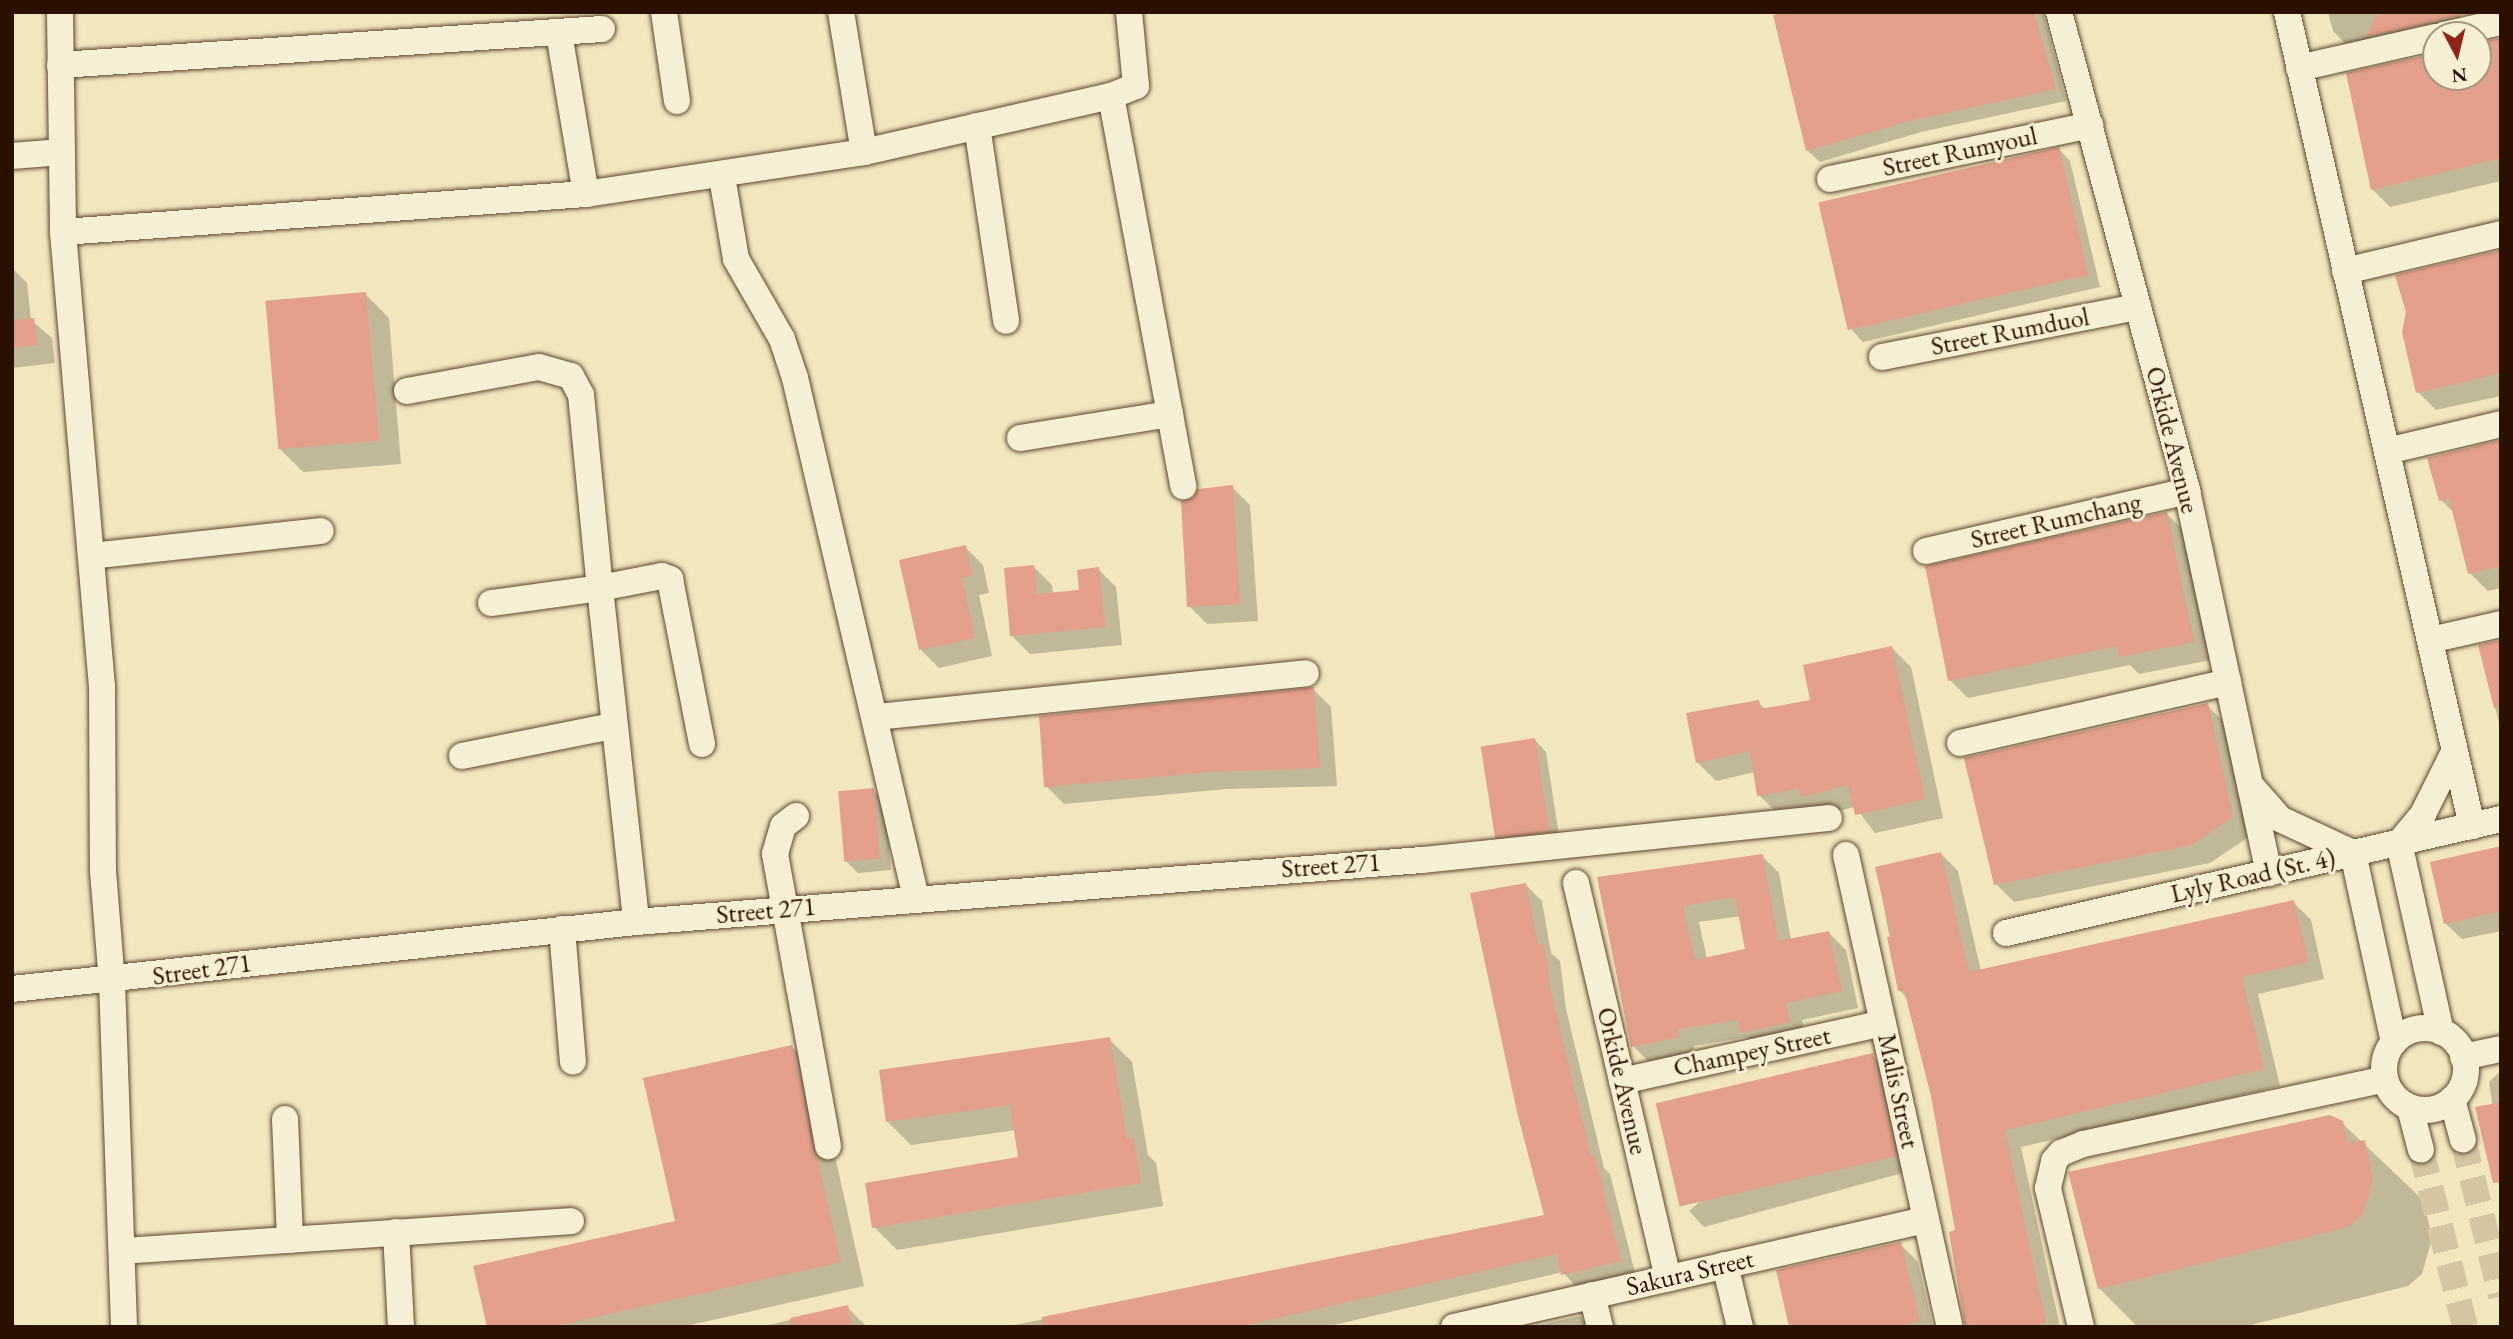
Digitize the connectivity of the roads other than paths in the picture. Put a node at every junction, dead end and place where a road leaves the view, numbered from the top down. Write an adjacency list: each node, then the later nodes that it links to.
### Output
1 (60, 12): 10 (street)
2 (664, 12): 13 (street)
3 (841, 12): 17 (street)
4 (1129, 12): 12 (street)
5 (2287, 12): 11 (street)
6 (2060, 13): 14 (street, Orkide Avenue)
7 (602, 29): 8 (street)
8 (559, 33): 10 (street); 21 (street)
9 (2422, 40): 11 (street)
10 (60, 65): 16 (street)
11 (2299, 68): 24 (street)
12 (1111, 96): 15 (street); 29 (street)
13 (677, 101)
14 (2090, 125): 20 (street, Street Rumyoul); 25 (street, Orkide Avenue)
15 (977, 126): 17 (street); 26 (street)
16 (62, 152): 18 (street); 22 (street)
17 (864, 152): 19 (street)
18 (12, 156)
19 (722, 177): 21 (street); 44 (street)
20 (1830, 179)
21 (586, 194): 22 (street)
22 (63, 232): 37 (street)
23 (2501, 234): 24 (street)
24 (2345, 271): 32 (street)
25 (2138, 307): 27 (street, Street Rumduol); 34 (street, Orkide Avenue)
26 (1006, 321)
27 (1882, 357)
28 (407, 391): 38 (street)
29 (1170, 414): 31 (street); 33 (street)
30 (2501, 424): 32 (street)
31 (1020, 438)
32 (2387, 451): 41 (street)
33 (1183, 486)
34 (2186, 491): 36 (street, Street Rumchang); 43 (street, Orkide Avenue)
35 (321, 531): 37 (street)
36 (1926, 551)
37 (91, 556): 65 (street)
38 (600, 588): 39 (street); 45 (street); 47 (street)
39 (491, 603)
40 (2501, 624): 41 (street)
41 (2430, 640): 48 (street)
42 (1306, 673): 44 (street)
43 (2228, 682): 46 (street); 50 (street, Orkide Avenue)
44 (876, 717): 60 (street)
45 (612, 726): 49 (street); 62 (street)
46 (1960, 743)
47 (702, 744)
48 (2454, 752): 54 (street); 55 (street)
49 (462, 756)
50 (2250, 784): 56 (street); 58 (street, Orkide Avenue)
51 (796, 816): 61 (street)
52 (1829, 818): 60 (street, Street 271)
53 (2501, 819): 54 (street, Lyly Road (St. 4))
54 (2472, 826): 55 (street, Lyly Road (St. 4))
55 (2399, 843): 56 (street, Lyly Road (St. 4)); 68 (street)
56 (2353, 853): 58 (street, Lyly Road (St. 4)); 69 (street)
57 (1846, 855): 67 (street, Malis Street)
58 (2269, 873): 64 (street, Lyly Road (St. 4))
59 (1576, 883): 74 (street, Orkide Avenue)
60 (916, 898): 61 (street, Street 271)
61 (783, 909): 62 (street, Street 271); 79 (street)
62 (636, 922): 63 (street, Street 271)
63 (562, 929): 65 (street, Street 271); 72 (street)
64 (2006, 933)
65 (112, 982): 66 (street, Street 271); 85 (street)
66 (12, 989)
67 (1883, 1023): 74 (street, Champey Street); 81 (street, Malis Street)
68 (2441, 1032): 69 (street); 71 (street)
69 (2394, 1042): 73 (street)
70 (2501, 1049): 71 (street)
71 (2463, 1057): 75 (street)
72 (573, 1062)
73 (2385, 1079): 76 (street); 95 (street)
74 (1622, 1081): 87 (street, Orkide Avenue)
75 (2452, 1099): 76 (street); 78 (street)
76 (2410, 1108): 80 (street)
77 (285, 1119): 84 (street)
78 (2463, 1140)
79 (828, 1146)
80 (2421, 1150)
81 (1926, 1220): 86 (street, Sakura Street); 94 (street, Malis Street)
82 (571, 1221): 83 (street)
83 (396, 1232): 84 (street); 90 (street)
84 (290, 1240): 85 (street)
85 (122, 1251): 89 (street)
86 (1725, 1265): 87 (street, Sakura Street); 93 (street)
87 (1668, 1278): 88 (street, Sakura Street)
88 (1592, 1296): 91 (street, Sakura Street); 92 (street)
89 (124, 1327)
90 (401, 1327)
91 (1454, 1327)
92 (1600, 1327)
93 (1740, 1327)
94 (1950, 1327)
95 (2081, 1327)

